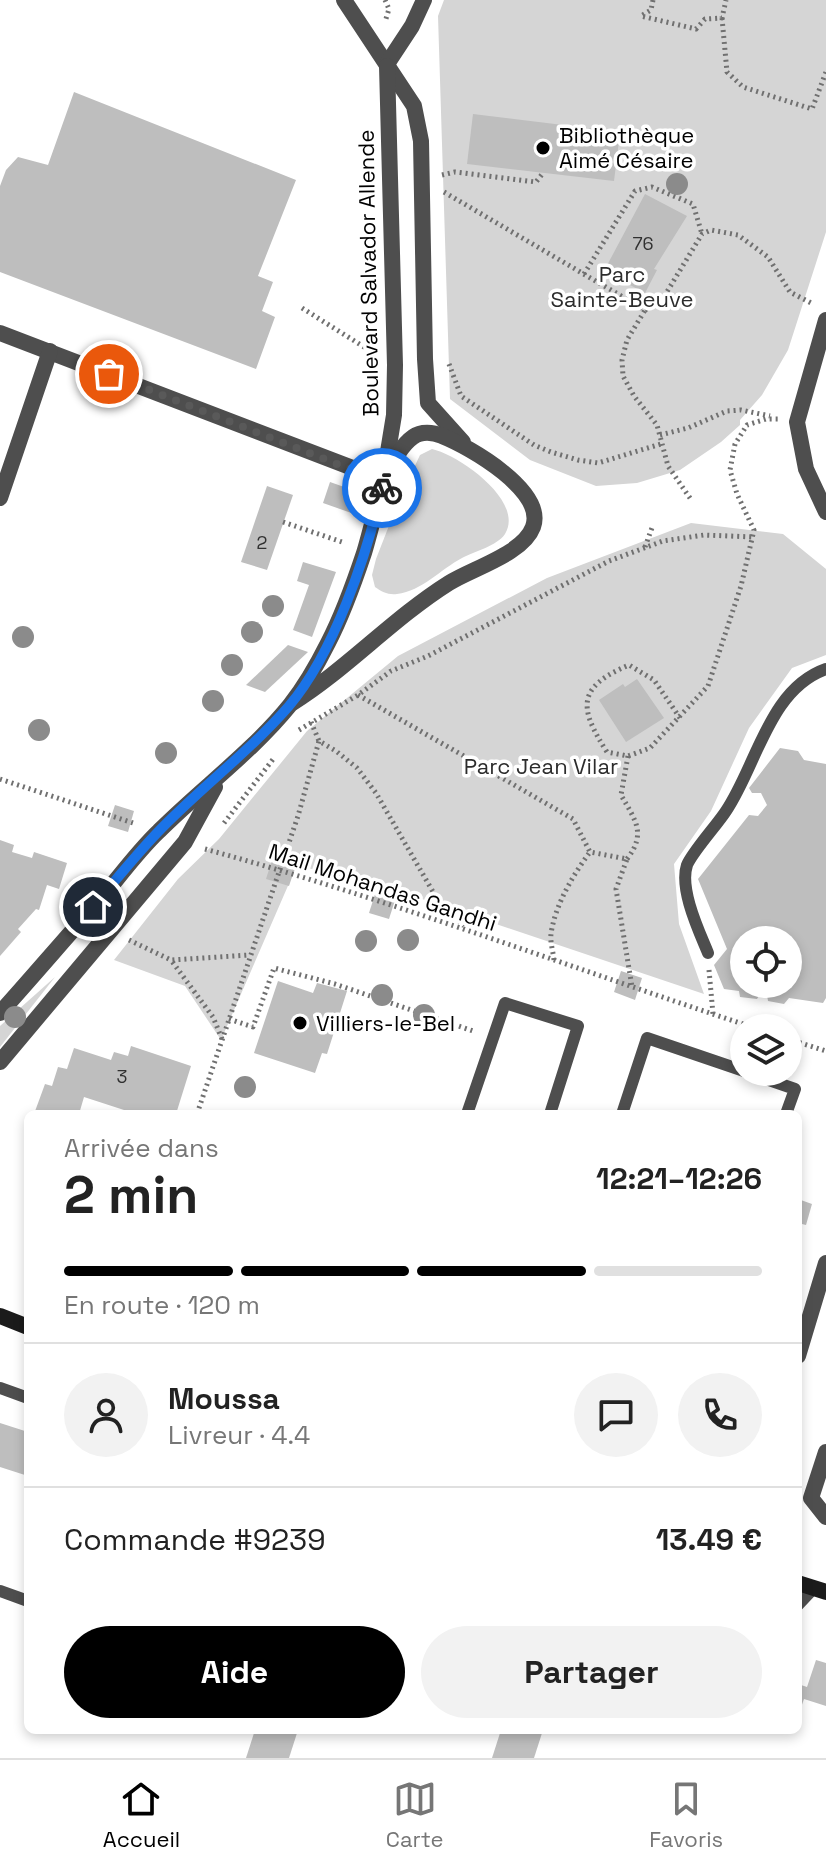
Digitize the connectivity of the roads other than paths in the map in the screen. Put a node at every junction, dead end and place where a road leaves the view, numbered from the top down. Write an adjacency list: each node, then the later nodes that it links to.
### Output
1 (344, 0): 3 (street)
2 (424, 0): 3 (street)
3 (387, 64): 7 (street); 8 (street, Boulevard Salvador Allende)
4 (826, 320): 10 (street)
5 (0, 333): 6 (street)
6 (50, 351): 8 (street); 9 (street)
7 (467, 446): 8 (street); 12 (street)
8 (384, 480): 12 (street)
9 (0, 498)
10 (826, 511)
11 (826, 669): 14 (lane)
12 (291, 704): 13 (street)
13 (221, 775): 15 (street); 16 (street)
14 (708, 953)
15 (0, 1013)
16 (0, 1062)
17 (730, 1067): 21 (lane)
18 (786, 1086): 22 (lane)
19 (468, 1110): 20 (lane)
20 (551, 1110)
21 (623, 1110)
22 (787, 1110)
23 (826, 1263): 26 (street)
24 (0, 1316): 25 (main road)
25 (24, 1325)
26 (802, 1343)
27 (0, 1388): 28 (lane)
28 (24, 1397)
29 (826, 1452): 30 (street)
30 (826, 1517)
31 (0, 1591): 32 (lane)
32 (24, 1600)

